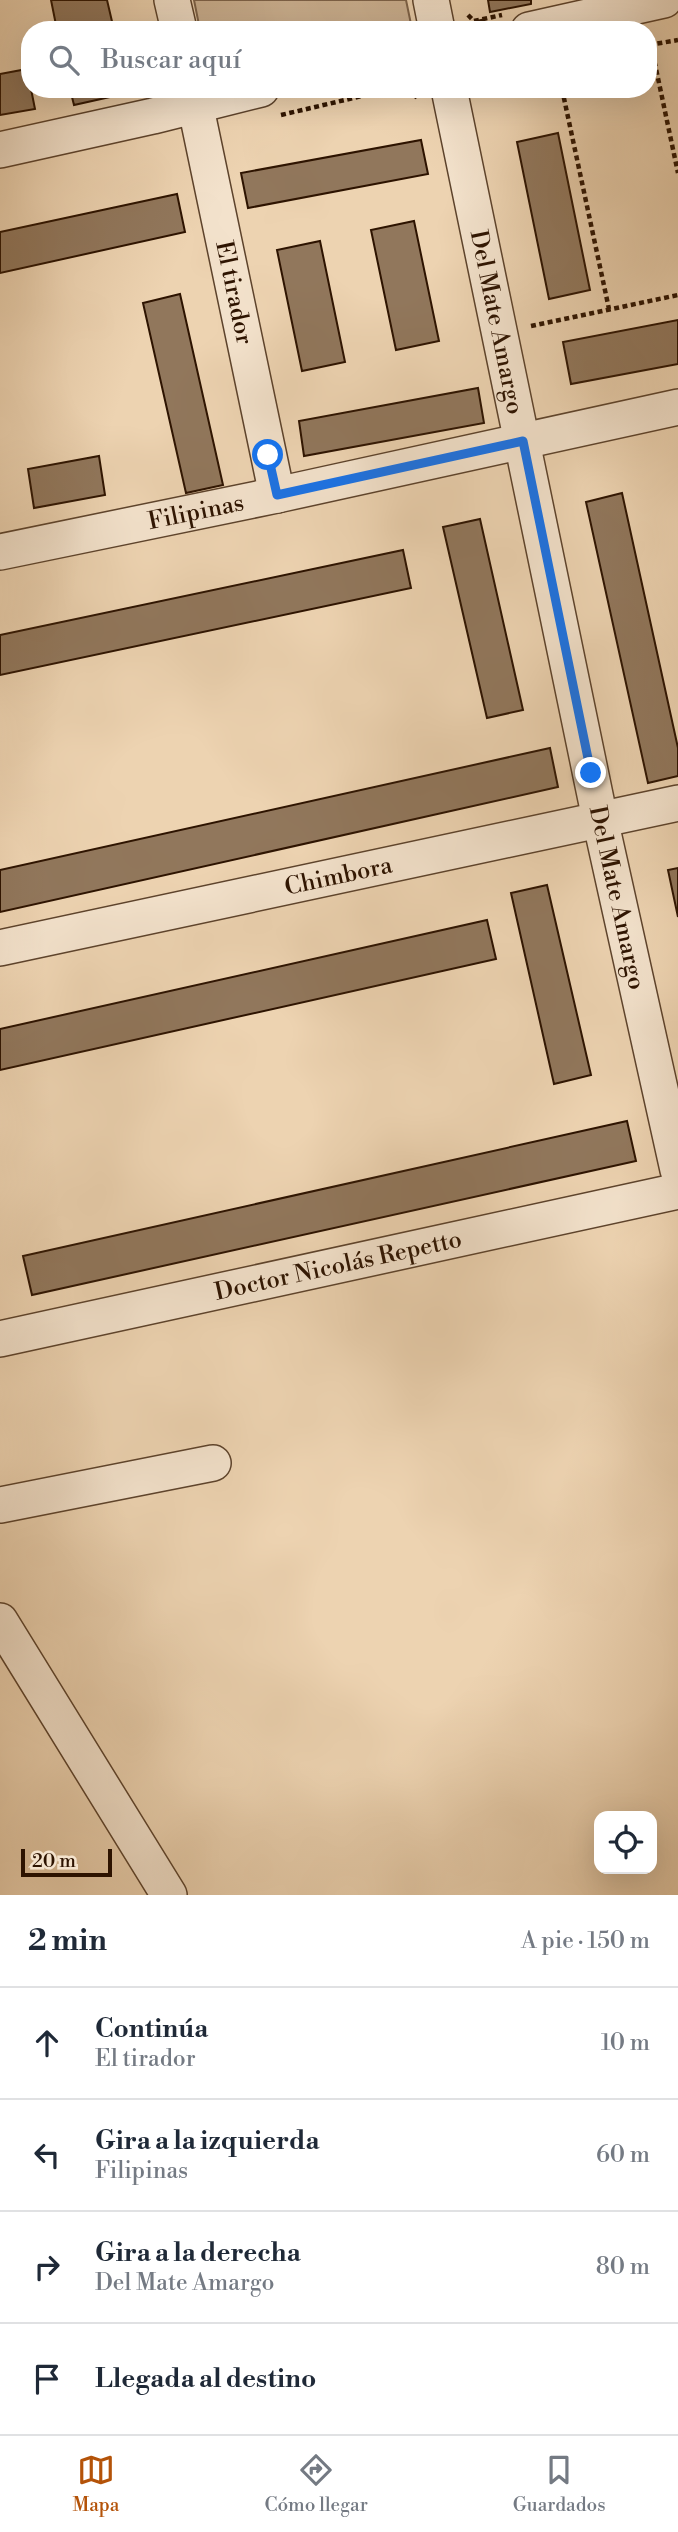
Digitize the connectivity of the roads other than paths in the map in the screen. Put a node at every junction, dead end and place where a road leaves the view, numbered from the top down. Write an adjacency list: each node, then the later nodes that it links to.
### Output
1 (172, 0): 4 (street)
2 (431, 0): 5 (street)
3 (664, 0): 6 (street)
4 (177, 21)
5 (435, 21)
6 (570, 21)
7 (192, 98): 12 (street)
8 (194, 98): 15 (street, El tirador)
9 (206, 98): 11 (street)
10 (451, 98): 14 (street, Del Mate Amargo)
11 (268, 103)
12 (0, 150)
13 (678, 407): 14 (street, Filipinas)
14 (523, 441): 15 (street, Filipinas); 18 (street, Del Mate Amargo)
15 (277, 495): 16 (street, Filipinas)
16 (0, 552)
17 (678, 803): 18 (street, Chimbora)
18 (600, 819): 19 (street, Chimbora); 20 (street, Del Mate Amargo)
19 (0, 948)
20 (678, 1170)
21 (678, 1191): 22 (street, Doctor Nicolás Repetto)
22 (0, 1339)
23 (213, 1464): 24 (street)
24 (0, 1505)
25 (0, 1620): 26 (street)
26 (169, 1895)

